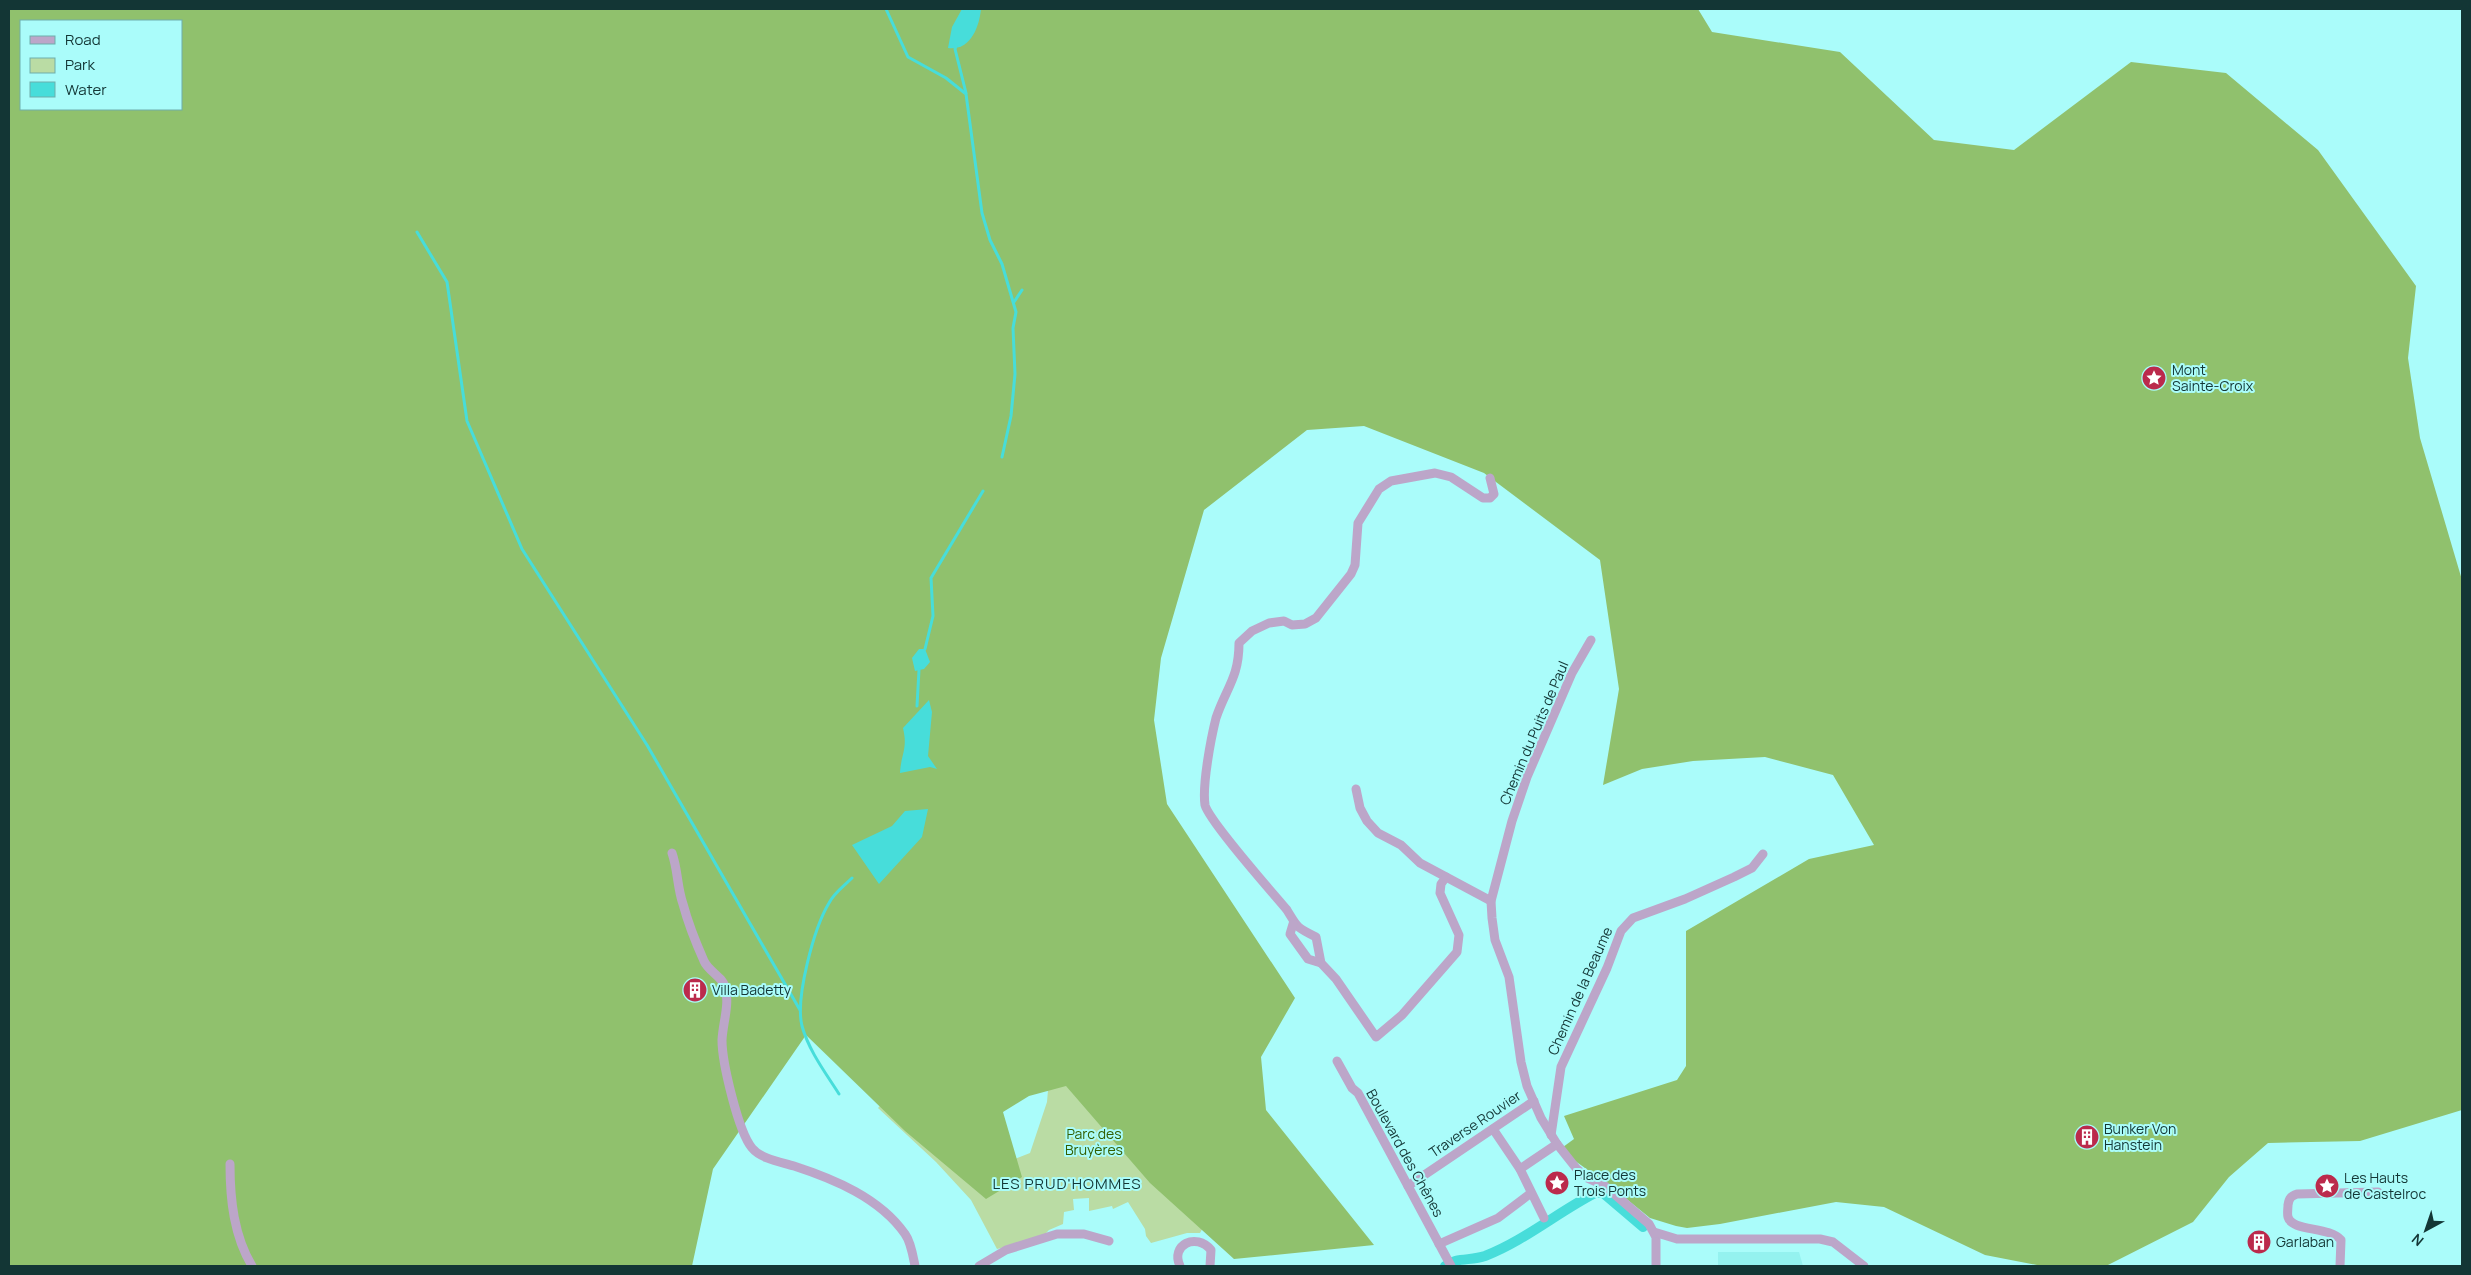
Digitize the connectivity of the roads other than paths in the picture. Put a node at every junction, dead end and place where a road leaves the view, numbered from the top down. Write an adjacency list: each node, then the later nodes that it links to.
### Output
1 (1490, 478): 8 (street)
2 (1591, 640): 7 (street, Chemin du Puits de Paul)
3 (1356, 789): 6 (street)
4 (672, 853): 27 (street)
5 (1763, 854): 13 (street, Chemin de la Beaume)
6 (1446, 877): 7 (street); 9 (street)
7 (1491, 901): 11 (street, Chemin du Puits de Paul)
8 (1293, 924): 9 (street); 9 (street)
9 (1321, 963)
10 (1337, 1061): 17 (street, Boulevard des Chênes)
11 (1534, 1101): 12 (street, Traverse Rouvier); 13 (street, Chemin du Puits de Paul)
12 (1493, 1130): 16 (street); 17 (street, Traverse Rouvier)
13 (1551, 1135): 14 (street, Chemin du Puits de Paul)
14 (1557, 1144): 16 (street); 21 (street, Chemin du Puits de Paul)
15 (230, 1164): 26 (street)
16 (1520, 1169): 19 (street)
17 (1408, 1186): 23 (street, Boulevard des Chênes)
18 (2378, 1192): 32 (street)
19 (1531, 1193): 20 (street); 23 (street)
20 (1544, 1218)
21 (1654, 1232): 30 (street); 31 (street)
22 (1109, 1241): 28 (street)
23 (1439, 1244): 24 (street, Boulevard des Chênes)
24 (1450, 1263)
25 (1212, 1265): 29 (street)
26 (252, 1266)
27 (916, 1266)
28 (979, 1266)
29 (1180, 1266)
30 (1656, 1266)
31 (1864, 1266)
32 (2340, 1266)

